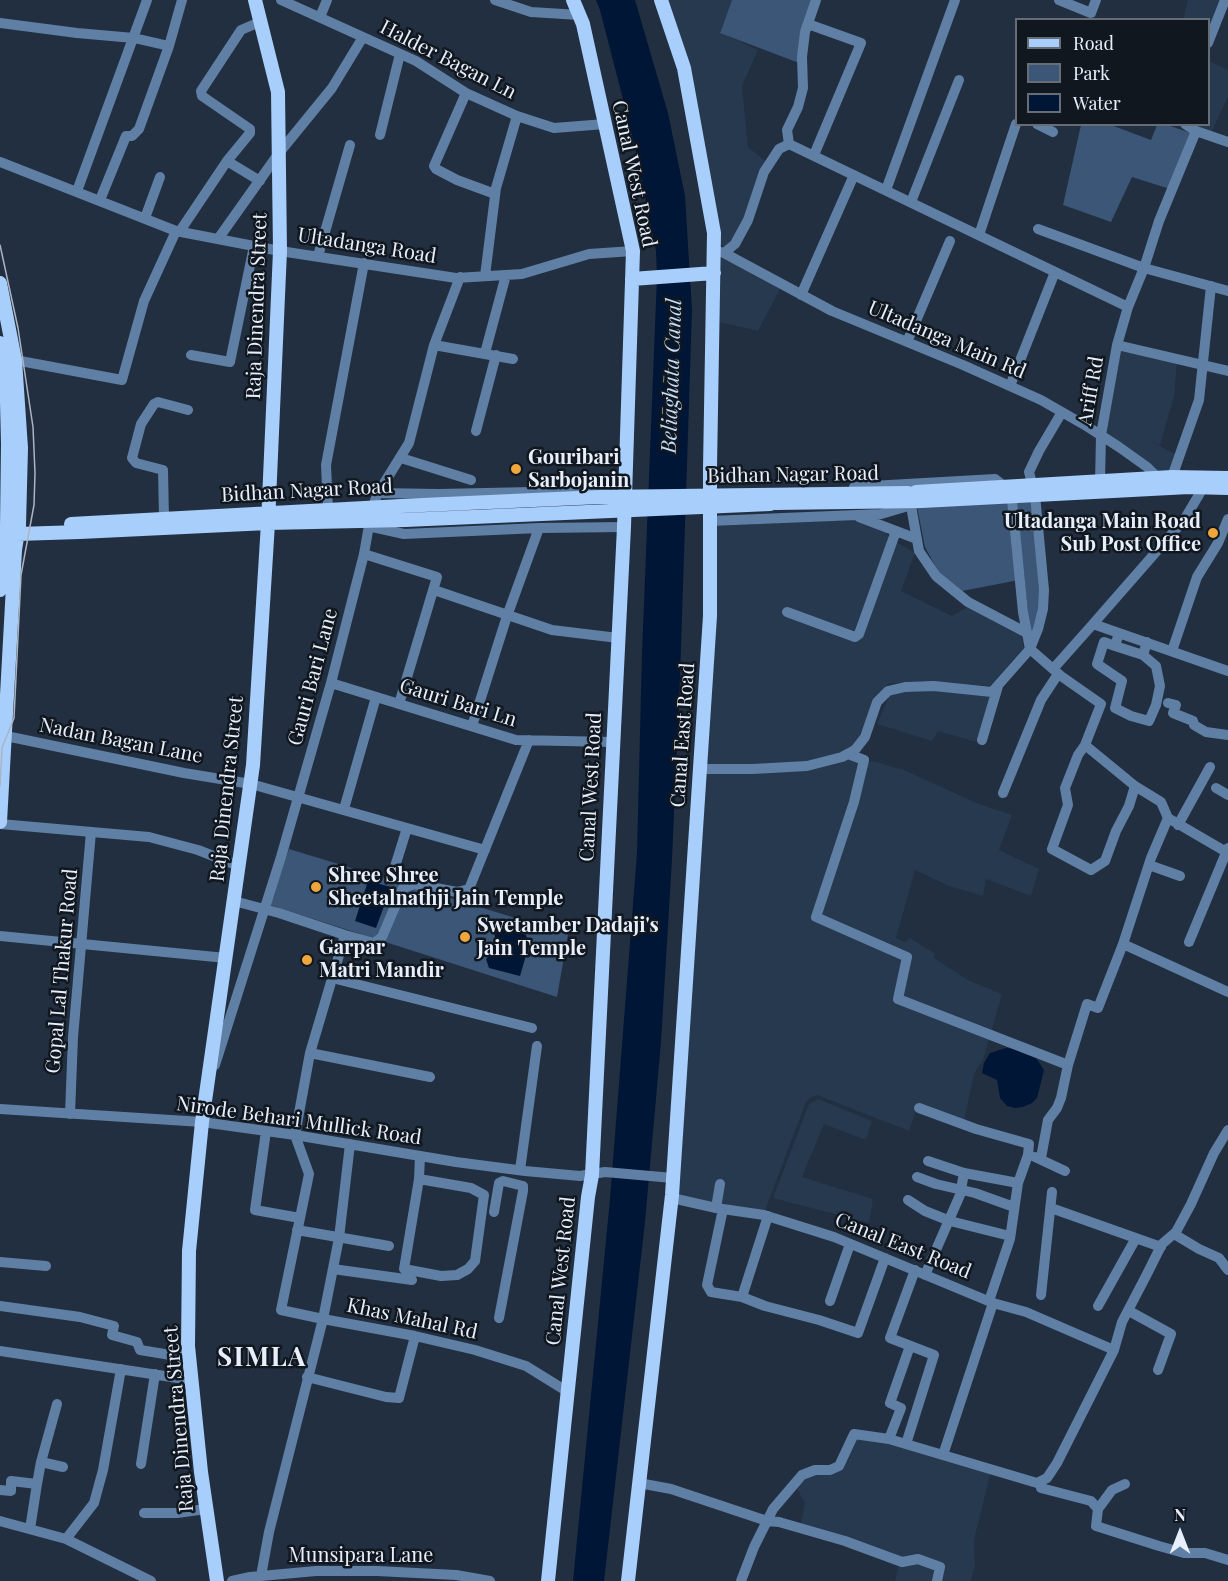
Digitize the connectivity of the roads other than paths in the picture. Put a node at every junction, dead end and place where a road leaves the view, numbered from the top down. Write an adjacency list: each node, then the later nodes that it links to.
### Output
1 (147, 0): 20 (street)
2 (182, 0): 22 (street)
3 (255, 0): 16 (main road, Raja Dinendra Street)
4 (281, 0): 15 (street, Halder Bagan Ln)
5 (327, 0): 15 (street)
6 (495, 0): 14 (street)
7 (573, 0): 14 (main road, Canal West Road)
8 (661, 0): 58 (main road, Canal East Road)
9 (816, 0): 18 (street)
10 (955, 0): 44 (street)
11 (1059, 0): 12 (street)
12 (1096, 0)
13 (1225, 0): 21 (street)
14 (579, 15): 27 (main road, Canal West Road)
15 (320, 18): 19 (street, Halder Bagan Ln)
16 (262, 21): 37 (main road, Raja Dinendra Street); 39 (street)
17 (0, 23): 20 (street)
18 (808, 24): 35 (street); 38 (street)
19 (363, 37): 23 (street, Halder Bagan Ln); 37 (street)
20 (134, 38): 22 (street); 45 (street)
21 (1210, 41)
22 (169, 46): 47 (street)
23 (400, 54): 25 (street, Halder Bagan Ln); 33 (street)
24 (959, 80): 48 (street)
25 (466, 93): 26 (street, Halder Bagan Ln); 46 (street)
26 (517, 116): 27 (street, Halder Bagan Ln); 46 (street)
27 (605, 124): 57 (main road, Canal West Road)
28 (1016, 126): 52 (street)
29 (1041, 126): 32 (street)
30 (1188, 126): 31 (street)
31 (1196, 131): 34 (street); 61 (street, Ariff Rd)
32 (1053, 132)
33 (380, 135)
34 (1228, 142)
35 (789, 144): 38 (street); 58 (street)
36 (350, 145): 59 (street)
37 (279, 153): 43 (street); 56 (main road, Raja Dinendra Street)
38 (814, 155): 41 (street)
39 (227, 161): 43 (street); 51 (street)
40 (0, 162): 45 (street, Ultadanga Road)
41 (854, 175): 44 (street); 71 (street)
42 (160, 177): 49 (street)
43 (260, 181): 53 (street)
44 (886, 190): 48 (street)
45 (77, 191): 47 (street, Ultadanga Road)
46 (495, 194): 65 (street)
47 (100, 200): 49 (street, Ultadanga Road)
48 (911, 202): 52 (street)
49 (145, 218): 51 (street, Ultadanga Road)
50 (1038, 229): 61 (street)
51 (178, 231): 53 (street, Ultadanga Road); 80 (street)
52 (979, 235): 62 (street)
53 (218, 239): 55 (street, Ultadanga Road)
54 (950, 241): 74 (street)
55 (254, 246): 56 (street, Ultadanga Road); 78 (street)
56 (280, 251): 59 (street, Ultadanga Road); 105 (main road, Raja Dinendra Street)
57 (633, 251): 64 (street, Ultadanga Road); 67 (main road, Canal West Road)
58 (719, 252): 63 (main road, Canal East Road); 71 (street, Ultadanga Main Rd)
59 (318, 256): 60 (street, Ultadanga Road)
60 (364, 263): 66 (street, Ultadanga Road); 102 (street)
61 (1144, 268): 69 (street); 72 (street, Ariff Rd)
62 (1055, 272): 72 (street); 83 (street)
63 (710, 274): 67 (main road); 97 (main road, Canal East Road)
64 (506, 275): 65 (street, Ultadanga Road); 77 (street)
65 (485, 276): 66 (street, Ultadanga Road)
66 (460, 277): 75 (street, Gauri Bari Lane)
67 (635, 279): 96 (main road, Canal West Road)
68 (0, 283): 73 (main road)
69 (1211, 286): 70 (street); 81 (street)
70 (1228, 291)
71 (801, 295): 74 (street, Ultadanga Main Rd)
72 (1128, 307): 76 (street, Ariff Rd)
73 (4, 341): 80 (main road); 111 (main road)
74 (907, 342): 83 (street, Ultadanga Main Rd)
75 (434, 345): 77 (street); 88 (street, Gauri Bari Lane)
76 (1117, 345): 81 (street); 87 (street, Ariff Rd)
77 (491, 354): 79 (street); 86 (street)
78 (191, 355)
79 (513, 359)
80 (15, 360): 111 (main road)
81 (1204, 365): 82 (street); 89 (street)
82 (1228, 371)
83 (1010, 386): 85 (street, Ultadanga Main Rd)
84 (188, 410): 104 (street)
85 (1062, 412): 87 (street, Ultadanga Main Rd); 99 (street)
86 (476, 431)
87 (1101, 435): 90 (street, Ultadanga Main Rd); 93 (street, Ariff Rd)
88 (401, 458): 92 (street); 100 (street, Gauri Bari Lane)
89 (1172, 477): 90 (main road, Bidhan Nagar Road); 91 (main road, Bidhan Nagar Road)
90 (1158, 478): 93 (main road, Bidhan Nagar Road)
91 (1228, 478)
92 (471, 480)
93 (1100, 483): 99 (main road, Bidhan Nagar Road)
94 (1203, 488): 95 (main road, Bidhan Nagar Road); 99 (main road, Bidhan Nagar Road); 119 (street)
95 (1228, 488)
96 (625, 490): 100 (street); 109 (main road, Canal West Road)
97 (710, 490): 98 (street); 108 (main road, Canal East Road)
98 (1010, 490): 99 (main road, Bidhan Nagar Road); 101 (main road, Bidhan Nagar Road); 120 (street)
99 (1034, 490): 125 (street)
100 (378, 493): 106 (street, Gauri Bari Lane)
101 (913, 500): 103 (street); 106 (main road, Bidhan Nagar Road, bridge); 106 (main road, Bidhan Nagar Road, bridge); 113 (street)
102 (328, 510): 105 (main road, Bidhan Nagar Road); 106 (main road, Bidhan Nagar Road)
103 (853, 515): 108 (street); 112 (street)
104 (164, 518): 105 (main road, Bidhan Nagar Road); 111 (main road, Bidhan Nagar Road)
105 (268, 518): 106 (main road); 111 (main road); 146 (main road, Raja Dinendra Street)
106 (370, 518): 110 (street); 114 (street, Gauri Bari Lane)
107 (1228, 519): 126 (street)
108 (710, 520): 145 (main road, Canal East Road)
109 (624, 527): 110 (street); 122 (main road, Canal West Road)
110 (538, 528): 118 (street)
111 (8, 530): 115 (main road); 132 (main road)
112 (896, 531): 113 (street); 117 (street)
113 (917, 539): 120 (street)
114 (364, 554): 116 (street); 130 (street, Gauri Bari Lane)
115 (0, 591)
116 (434, 591): 118 (street); 135 (street)
117 (787, 612)
118 (507, 616): 122 (street); 136 (street)
119 (1093, 624): 121 (street); 128 (street)
120 (1027, 633): 125 (street)
121 (1119, 633): 123 (street); 124 (street)
122 (618, 638): 141 (main road, Canal West Road)
123 (1147, 642): 126 (street); 127 (street)
124 (1115, 646): 127 (street); 127 (street)
125 (1030, 649): 128 (street); 131 (street)
126 (1172, 651): 129 (street)
127 (1143, 655)
128 (1056, 671): 142 (street); 149 (street)
129 (1228, 671)
130 (331, 683): 133 (street, Gauri Bari Ln); 151 (street, Gauri Bari Lane)
131 (998, 685): 140 (street); 143 (street)
132 (4, 690): 138 (main road)
133 (376, 697): 135 (street, Gauri Bari Ln); 152 (street)
134 (1168, 703): 137 (street)
135 (399, 704): 136 (street, Gauri Bari Ln)
136 (472, 726): 139 (street, Gauri Bari Ln)
137 (1228, 735)
138 (6, 736): 146 (street, Nadan Bagan Lane); 154 (main road)
139 (529, 740): 141 (street, Gauri Bari Ln); 158 (street)
140 (982, 740)
141 (613, 742): 195 (main road, Canal West Road)
142 (1085, 745): 147 (street); 147 (street)
143 (848, 754): 145 (street); 177 (street)
144 (1210, 768): 155 (street)
145 (700, 770): 198 (main road, Canal East Road)
146 (251, 784): 151 (street, Nadan Bagan Lane); 161 (main road, Raja Dinendra Street)
147 (1135, 786): 153 (street)
148 (1216, 788): 150 (street)
149 (1003, 792)
150 (1228, 795)
151 (298, 796): 152 (street, Nadan Bagan Lane); 165 (street, Gauri Bari Lane)
152 (344, 809): 156 (street, Nadan Bagan Lane)
153 (1168, 818): 155 (street); 160 (street)
154 (0, 823): 157 (street)
155 (1179, 825): 159 (street)
156 (407, 828): 158 (street, Nadan Bagan Lane); 162 (street)
157 (91, 832): 161 (street); 170 (street, Gopal Lal Thakur Road)
158 (485, 850): 166 (street)
159 (1227, 851): 168 (street)
160 (1149, 865): 163 (street); 169 (street)
161 (239, 866): 164 (main road, Raja Dinendra Street)
162 (393, 873)
163 (1180, 876)
164 (234, 901): 165 (street); 171 (main road, Raja Dinendra Street)
165 (264, 908): 166 (street); 179 (street, Gauri Bari Lane)
166 (345, 935): 172 (street)
167 (0, 936): 170 (street)
168 (1189, 942)
169 (1123, 944): 173 (street); 177 (street)
170 (83, 945): 171 (street); 182 (street, Gopal Lal Thakur Road)
171 (226, 958): 179 (main road, Raja Dinendra Street)
172 (332, 978): 174 (street); 176 (street)
173 (1228, 992)
174 (532, 1028)
175 (537, 1046): 193 (street)
176 (310, 1053): 178 (street); 186 (street)
177 (1068, 1065): 189 (street)
178 (430, 1077)
179 (207, 1091): 183 (main road, Raja Dinendra Street)
180 (919, 1108): 188 (street)
181 (0, 1109): 182 (street, Nirode Behari Mullick Road)
182 (70, 1114): 183 (street, Nirode Behari Mullick Road)
183 (202, 1122): 185 (street, Nirode Behari Mullick Road); 243 (main road, Raja Dinendra Street)
184 (1228, 1130): 216 (street)
185 (266, 1131): 186 (street, Nirode Behari Mullick Road); 213 (street)
186 (295, 1135): 187 (street, Nirode Behari Mullick Road); 213 (street)
187 (350, 1144): 190 (street, Nirode Behari Mullick Road); 218 (street)
188 (1028, 1155): 189 (street); 201 (street)
189 (1041, 1158): 194 (street)
190 (422, 1160): 192 (street, Nirode Behari Mullick Road); 199 (street)
191 (928, 1161): 196 (street)
192 (506, 1168): 193 (street, Nirode Behari Mullick Road); 200 (street)
193 (522, 1170): 195 (street, Nirode Behari Mullick Road); 203 (street)
194 (1065, 1171)
195 (598, 1173): 198 (street, Nirode Behari Mullick Road); 249 (main road, Canal West Road)
196 (964, 1173): 201 (street); 204 (street)
197 (917, 1177): 204 (street)
198 (667, 1178): 206 (main road, Canal East Road)
199 (419, 1179): 199 (street)
200 (503, 1181): 203 (street); 211 (street)
201 (1018, 1183): 208 (street)
202 (720, 1184): 209 (street)
203 (523, 1186): 237 (street)
204 (960, 1190): 208 (street); 214 (street)
205 (1052, 1192): 210 (street)
206 (672, 1198): 209 (street, Canal East Road); 257 (main road, Canal East Road)
207 (908, 1200): 214 (street)
208 (1014, 1207): 217 (street)
209 (720, 1208): 212 (street, Canal East Road); 231 (street)
210 (1051, 1208): 219 (street); 230 (street)
211 (494, 1212)
212 (768, 1216): 220 (street, Canal East Road); 231 (street)
213 (300, 1218): 215 (street)
214 (950, 1221): 217 (street); 228 (street)
215 (297, 1230): 218 (street); 238 (street)
216 (1174, 1234): 222 (street); 227 (street)
217 (1010, 1236): 233 (street)
218 (339, 1238): 221 (street); 226 (street)
219 (1136, 1238): 222 (street); 235 (street)
220 (850, 1244): 223 (street, Canal East Road); 232 (street)
221 (389, 1246)
222 (1161, 1247): 236 (street)
223 (885, 1257): 228 (street, Canal East Road); 231 (street)
224 (0, 1262): 225 (street)
225 (46, 1266)
226 (333, 1269): 229 (street); 238 (street)
227 (1228, 1269)
228 (920, 1272): 233 (street, Canal East Road); 240 (street)
229 (412, 1280)
230 (1041, 1295)
231 (742, 1297)
232 (830, 1301)
233 (991, 1302): 241 (street, Canal East Road); 253 (street)
234 (0, 1306): 243 (street)
235 (1098, 1306)
236 (1129, 1311): 241 (street); 245 (street)
237 (500, 1318)
238 (323, 1319): 239 (street, Khas Mahal Rd); 247 (street, Khas Mahal Rd)
239 (415, 1336): 247 (street); 249 (street, Khas Mahal Rd)
240 (910, 1346): 251 (street); 252 (street)
241 (1114, 1350): 253 (street)
242 (0, 1351): 244 (street)
243 (189, 1358): 248 (main road, Raja Dinendra Street)
244 (121, 1369): 246 (street); 268 (street)
245 (1158, 1370)
246 (155, 1374): 248 (street); 255 (street)
247 (307, 1377): 270 (street, Khas Mahal Rd)
248 (191, 1380): 262 (main road, Raja Dinendra Street)
249 (568, 1392): 276 (main road, Canal West Road)
250 (57, 1404): 254 (street)
251 (889, 1439): 252 (street); 266 (street)
252 (906, 1444): 253 (street)
253 (943, 1455)
254 (41, 1462): 256 (street); 258 (street)
255 (141, 1464)
256 (63, 1467)
257 (639, 1483): 266 (street); 277 (main road, Canal East Road)
258 (37, 1484): 261 (street); 267 (street)
259 (1125, 1484): 263 (street)
260 (1041, 1488): 263 (street)
261 (0, 1490)
262 (206, 1509): 264 (street); 273 (main road, Raja Dinendra Street)
263 (1098, 1509): 269 (street)
264 (144, 1513)
265 (0, 1521): 267 (street)
266 (767, 1521): 278 (street); 279 (street)
267 (30, 1529): 268 (street)
268 (66, 1539): 272 (street)
269 (1228, 1560)
270 (261, 1576): 271 (street, Munsipara Lane); 274 (street, Munsipara Lane)
271 (333, 1576): 275 (street, Munsipara Lane)
272 (151, 1581)
273 (217, 1581)
274 (232, 1581)
275 (489, 1581)
276 (548, 1581)
277 (628, 1581)
278 (741, 1581)
279 (937, 1581)

